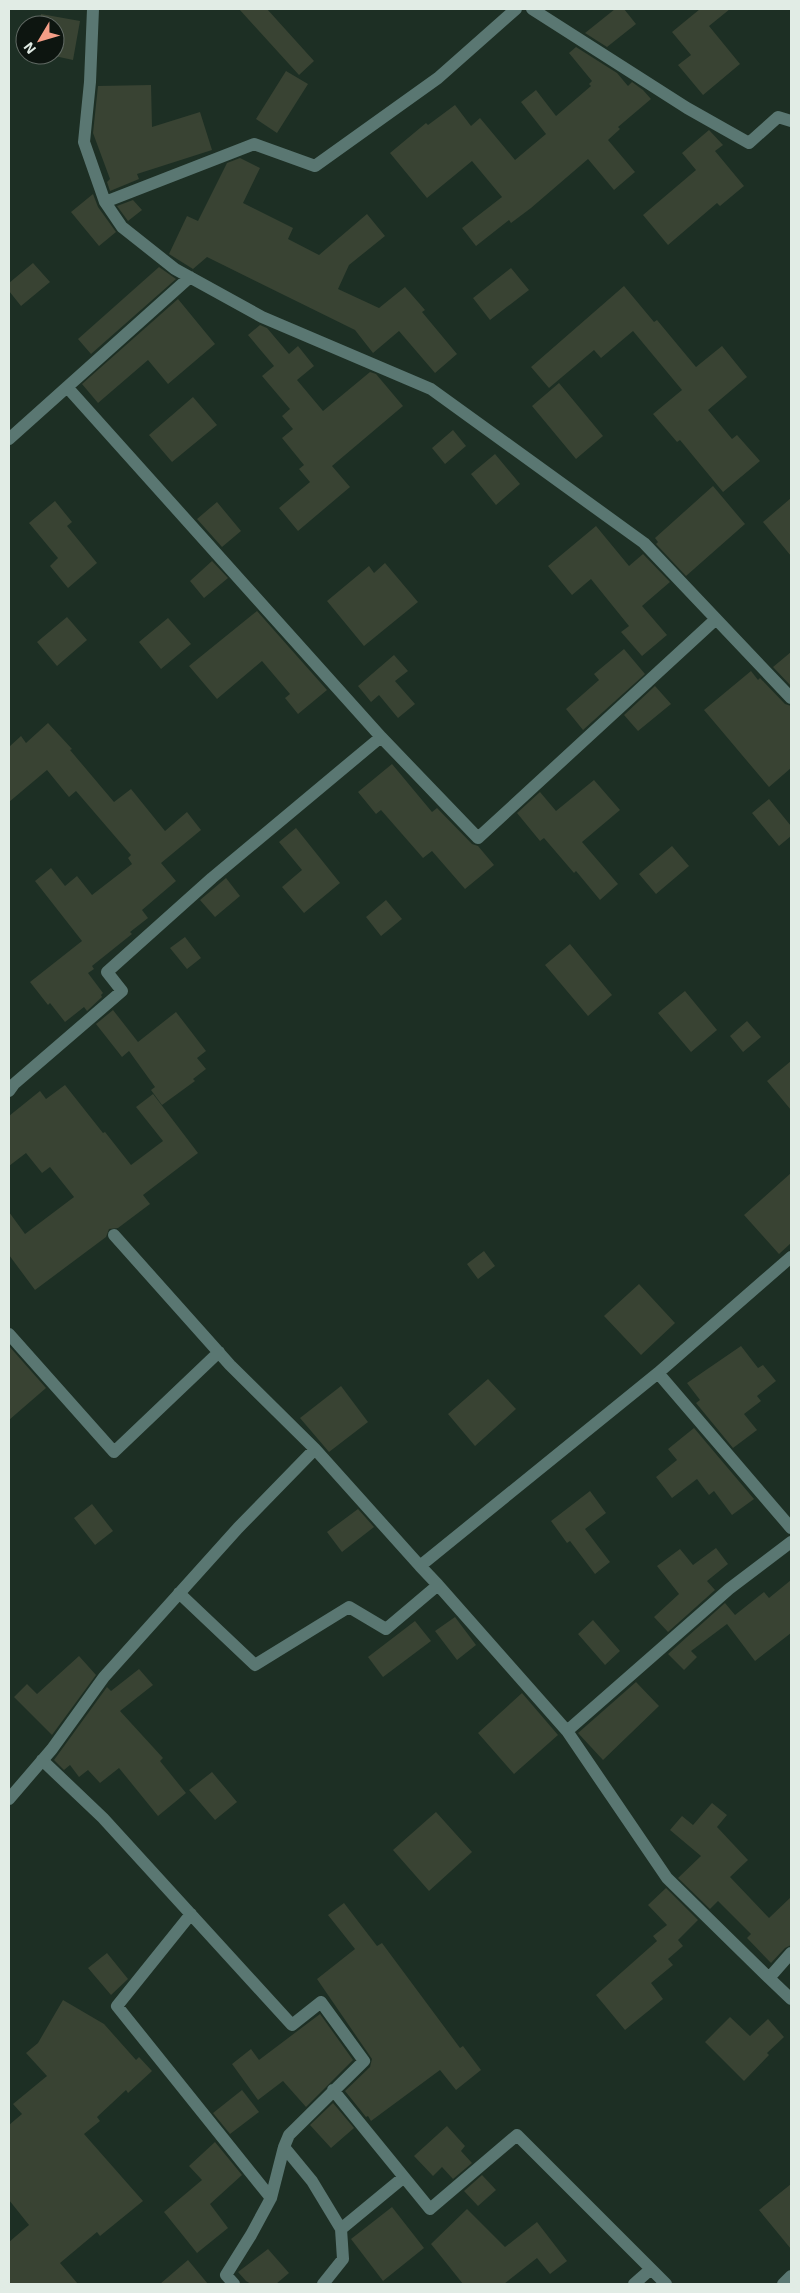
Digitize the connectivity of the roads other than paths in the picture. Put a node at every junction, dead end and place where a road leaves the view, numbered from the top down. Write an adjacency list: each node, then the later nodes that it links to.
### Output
1 (93, 9): 5 (street)
2 (516, 9): 5 (street)
3 (532, 9): 4 (street)
4 (791, 121)
5 (105, 202): 6 (street)
6 (190, 277): 7 (street); 9 (street)
7 (67, 387): 8 (street); 11 (street)
8 (9, 439)
9 (716, 618): 10 (street); 11 (street)
10 (791, 698)
11 (381, 737): 12 (street)
12 (9, 1091)
13 (114, 1235): 16 (street)
14 (791, 1258): 17 (street)
15 (9, 1334): 16 (street)
16 (219, 1352): 18 (street)
17 (658, 1373): 19 (street); 21 (street)
18 (315, 1449): 21 (street); 23 (street)
19 (791, 1528)
20 (791, 1542): 24 (street)
21 (420, 1566): 22 (street)
22 (438, 1585): 23 (street); 24 (street)
23 (179, 1593): 25 (street)
24 (567, 1731): 29 (street)
25 (42, 1760): 26 (street); 27 (street)
26 (9, 1799)
27 (191, 1914): 31 (street); 34 (street)
28 (791, 1953): 29 (street)
29 (769, 1978): 30 (street)
30 (791, 1999)
31 (333, 2090): 32 (street); 33 (street)
32 (284, 2147): 34 (street); 35 (street)
33 (404, 2177): 35 (street); 36 (street)
34 (271, 2198): 38 (street)
35 (341, 2229): 39 (street)
36 (651, 2269): 40 (street); 41 (street)
37 (791, 2276): 42 (street)
38 (234, 2284)
39 (323, 2284)
40 (634, 2284)
41 (666, 2284)
42 (783, 2284)

